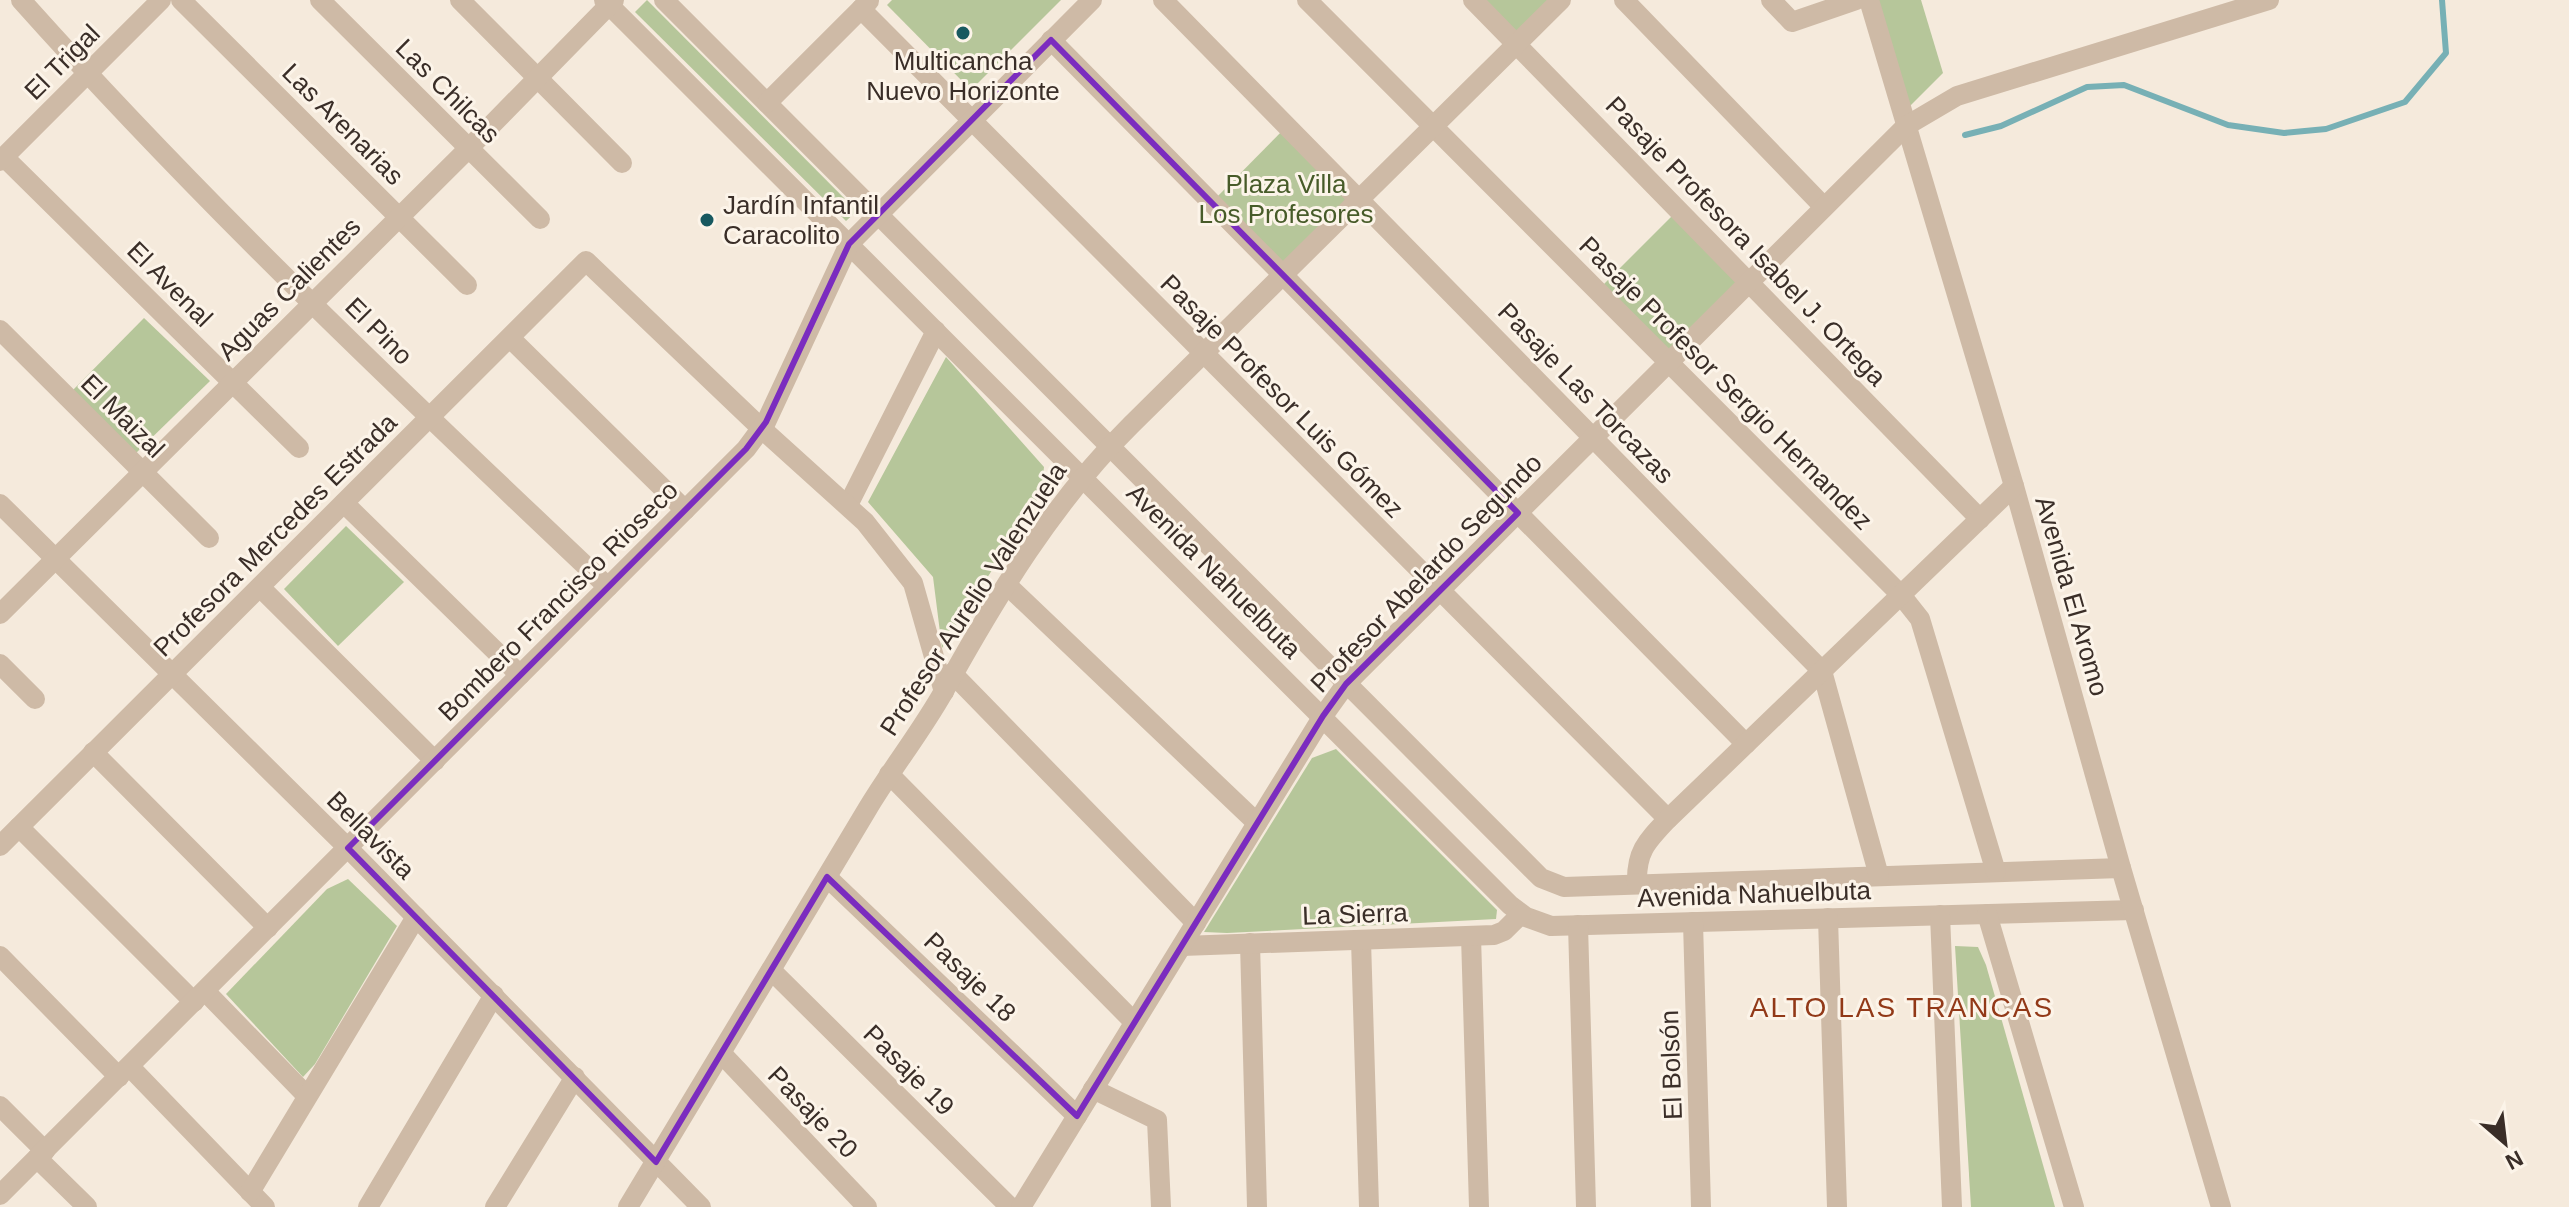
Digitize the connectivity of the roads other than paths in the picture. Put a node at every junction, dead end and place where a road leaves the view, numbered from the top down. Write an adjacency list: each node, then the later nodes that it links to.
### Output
1 (21, 0): 21 (street, El Pino)
2 (161, 0): 21 (street, El Trigal)
3 (181, 0): 33 (street, Las Arenarias)
4 (320, 0): 27 (street, Las Chilcas)
5 (460, 0): 22 (street)
6 (664, 0): 23 (street, Avenida Nahuelbuta)
7 (1092, 0): 19 (street, Bombero Francisco Rioseco)
8 (1163, 0): 30 (street, Pasaje Las Torcazas)
9 (1307, 0): 25 (street, Pasaje Profesor Sergio Hernandez)
10 (1473, 0): 20 (street, Pasaje Profesora Isabel J. Ortega)
11 (1561, 0): 20 (street, Profesor Aurelio Valenzuela)
12 (1624, 0): 31 (street)
13 (1771, 0): 14 (street)
14 (1856, 0)
15 (1869, 0): 26 (street, Avenida El Aromo)
16 (2269, 0): 26 (street, Profesor Abelardo Segundo)
17 (609, 2): 22 (street, Aguas Calientes); 35 (street, Avenida Nahuelbuta)
18 (865, 4): 23 (street); 24 (street, Pasaje Profesor Luis Gómez)
19 (1051, 40): 24 (street, Bombero Francisco Rioseco); 36 (street)
20 (1517, 43): 25 (street, Profesor Aurelio Valenzuela); 37 (street, Pasaje Profesora Isabel J. Ortega)
21 (87, 74): 28 (street, El Trigal); 39 (street, El Pino)
22 (538, 78): 27 (street, Aguas Calientes); 29 (street)
23 (767, 103): 32 (street, Avenida Nahuelbuta)
24 (971, 120): 32 (street, Bombero Francisco Rioseco); 43 (street, Pasaje Profesor Luis Gómez)
25 (1433, 126): 30 (street, Profesor Aurelio Valenzuela); 44 (street, Pasaje Profesor Sergio Hernandez)
26 (1906, 126): 31 (street, Profesor Abelardo Segundo); 53 (street, Avenida El Aromo)
27 (469, 148): 33 (street, Aguas Calientes); 34 (street, Las Chilcas)
28 (2, 159): 45 (street, El Avenal)
29 (622, 163)
30 (1359, 199): 36 (street, Profesor Aurelio Valenzuela); 48 (street, Pasaje Las Torcazas)
31 (1824, 207): 37 (street, Profesor Abelardo Segundo)
32 (877, 214): 35 (street, Bombero Francisco Rioseco); 49 (street, Avenida Nahuelbuta)
33 (398, 216): 38 (street, Las Arenarias); 39 (street, Aguas Calientes)
34 (540, 219)
35 (849, 244): 41 (street, Avenida Nahuelbuta); 47 (street, Bombero Francisco Rioseco)
36 (1282, 275): 43 (street, Profesor Aurelio Valenzuela); 58 (street)
37 (1750, 282): 44 (street, Profesor Abelardo Segundo); 59 (street, Pasaje Profesora Isabel J. Ortega)
38 (467, 285)
39 (312, 302): 45 (street, Aguas Calientes); 46 (street, El Pino)
40 (0, 330): 51 (street, El Maizal)
41 (936, 331): 52 (street, Avenida Nahuelbuta); 56 (street)
42 (510, 338): 46 (street, Profesora Mercedes Estrada); 47 (street, Profesora Mercedes Estrada); 57 (street)
43 (1204, 353): 49 (street, Profesor Aurelio Valenzuela); 65 (street, Pasaje Profesor Luis Gómez)
44 (1669, 363): 48 (street, Profesor Abelardo Segundo); 66 (street, Pasaje Profesor Sergio Hernandez)
45 (233, 383): 50 (street, El Avenal); 51 (street, Aguas Calientes)
46 (429, 418): 54 (street, Profesora Mercedes Estrada); 64 (street, El Pino)
47 (762, 429): 56 (street); 57 (street, Bombero Francisco Rioseco)
48 (1594, 438): 58 (street, Profesor Abelardo Segundo); 69 (street, Pasaje Las Torcazas)
49 (1109, 447): 52 (street, Profesor Aurelio Valenzuela); 73 (street, Avenida Nahuelbuta)
50 (299, 448)
51 (142, 472): 60 (street, El Maizal); 61 (street, Aguas Calientes)
52 (1082, 476): 62 (street, Profesor Aurelio Valenzuela); 76 (street, Avenida Nahuelbuta)
53 (2014, 486): 59 (street); 86 (street, Avenida El Aromo)
54 (344, 503): 63 (street, Profesora Mercedes Estrada); 72 (street)
55 (0, 504): 61 (street, Bellavista)
56 (848, 505): 74 (street)
57 (685, 510): 64 (street, Bombero Francisco Rioseco)
58 (1518, 513): 65 (street, Profesor Abelardo Segundo); 77 (street)
59 (1980, 519): 66 (street)
60 (209, 538)
61 (55, 560): 67 (street, Aguas Calientes); 71 (street, Bellavista)
62 (1007, 585): 70 (street, Profesor Aurelio Valenzuela); 82 (street)
63 (260, 587): 71 (street, Profesora Mercedes Estrada); 79 (street)
64 (608, 587): 72 (street, Bombero Francisco Rioseco)
65 (1441, 591): 73 (street, Profesor Abelardo Segundo); 81 (street, Pasaje Profesor Luis Gómez)
66 (1901, 595): 69 (street); 87 (street, Pasaje Profesor Sergio Hernandez)
67 (0, 614)
68 (0, 664): 75 (street)
69 (1822, 671): 77 (street); 88 (street, Pasaje Las Torcazas)
70 (952, 673): 74 (street, Profesor Aurelio Valenzuela); 98 (street)
71 (171, 675): 78 (street, Profesora Mercedes Estrada); 85 (street, Bellavista)
72 (520, 675): 79 (street, Bombero Francisco Rioseco)
73 (1346, 684): 76 (street, Profesor Abelardo Segundo); 90 (street, Avenida Nahuelbuta)
74 (944, 692): 80 (street, Profesor Aurelio Valenzuela)
75 (35, 699)
76 (1323, 716): 82 (street, Profesor Abelardo Segundo); 92 (street, Avenida Nahuelbuta)
77 (1746, 744): 81 (street)
78 (93, 752): 83 (street, Profesora Mercedes Estrada); 100 (street)
79 (435, 761): 85 (street, Bombero Francisco Rioseco)
80 (889, 774): 89 (street, Profesor Aurelio Valenzuela); 109 (street)
81 (1668, 819): 90 (street)
82 (1257, 823): 98 (street, Profesor Abelardo Segundo)
83 (19, 827): 84 (street, Profesora Mercedes Estrada); 108 (street)
84 (0, 846)
85 (348, 848): 95 (street, Bellavista); 100 (street, Bombero Francisco Rioseco)
86 (2121, 868): 87 (street, Avenida Nahuelbuta); 91 (street, Avenida El Aromo)
87 (1996, 872): 88 (street, Avenida Nahuelbuta)
88 (1879, 876): 90 (street, Avenida Nahuelbuta)
89 (827, 877): 106 (street, Profesor Aurelio Valenzuela); 116 (street, Pasaje 18)
90 (1637, 884)
91 (2134, 910): 93 (street, Avenida Nahuelbuta); 138 (street, Avenida El Aromo)
92 (1521, 914): 99 (street, Avenida Nahuelbuta); 101 (street, La Sierra)
93 (1987, 914): 94 (street, Avenida Nahuelbuta); 137 (street)
94 (1940, 915): 96 (street, Avenida Nahuelbuta); 136 (street)
95 (416, 917): 107 (street, Bellavista); 114 (street)
96 (1828, 918): 97 (street, Avenida Nahuelbuta); 135 (street)
97 (1693, 922): 99 (street, Avenida Nahuelbuta); 134 (street, El Bolsón)
98 (1196, 923): 104 (street, Profesor Abelardo Segundo)
99 (1578, 925): 133 (street)
100 (268, 928): 108 (street, Bombero Francisco Rioseco)
101 (1471, 936): 102 (street, La Sierra); 132 (street)
102 (1361, 940): 103 (street, La Sierra); 131 (street)
103 (1250, 943): 104 (street, La Sierra); 130 (street)
104 (1182, 946): 109 (street, Profesor Abelardo Segundo)
105 (0, 956): 111 (street)
106 (771, 970): 110 (street, Profesor Aurelio Valenzuela); 127 (street, Pasaje 19)
107 (494, 995): 112 (street, Bellavista); 122 (street)
108 (200, 996): 111 (street, Bombero Francisco Rioseco); 114 (street)
109 (1134, 1022): 113 (street, Profesor Abelardo Segundo)
110 (721, 1053): 118 (street, Profesor Aurelio Valenzuela); 126 (street, Pasaje 20)
111 (124, 1072): 117 (street, Bombero Francisco Rioseco); 120 (street)
112 (575, 1077): 118 (street, Bellavista); 123 (street)
113 (1093, 1089): 116 (street, Profesor Abelardo Segundo); 129 (street)
114 (307, 1096): 120 (street)
115 (0, 1106): 117 (street)
116 (1077, 1116): 128 (street, Profesor Abelardo Segundo)
117 (41, 1154): 119 (street, Bombero Francisco Rioseco); 121 (street)
118 (656, 1162): 124 (street, Profesor Aurelio Valenzuela); 125 (street, Bellavista)
119 (0, 1195)
120 (258, 1199)
121 (87, 1207)
122 (368, 1207)
123 (495, 1207)
124 (628, 1207)
125 (701, 1207)
126 (867, 1207)
127 (1010, 1207)
128 (1021, 1207)
129 (1161, 1207)
130 (1257, 1207)
131 (1369, 1207)
132 (1479, 1207)
133 (1586, 1207)
134 (1701, 1207)
135 (1837, 1207)
136 (1952, 1207)
137 (2074, 1207)
138 (2221, 1207)

